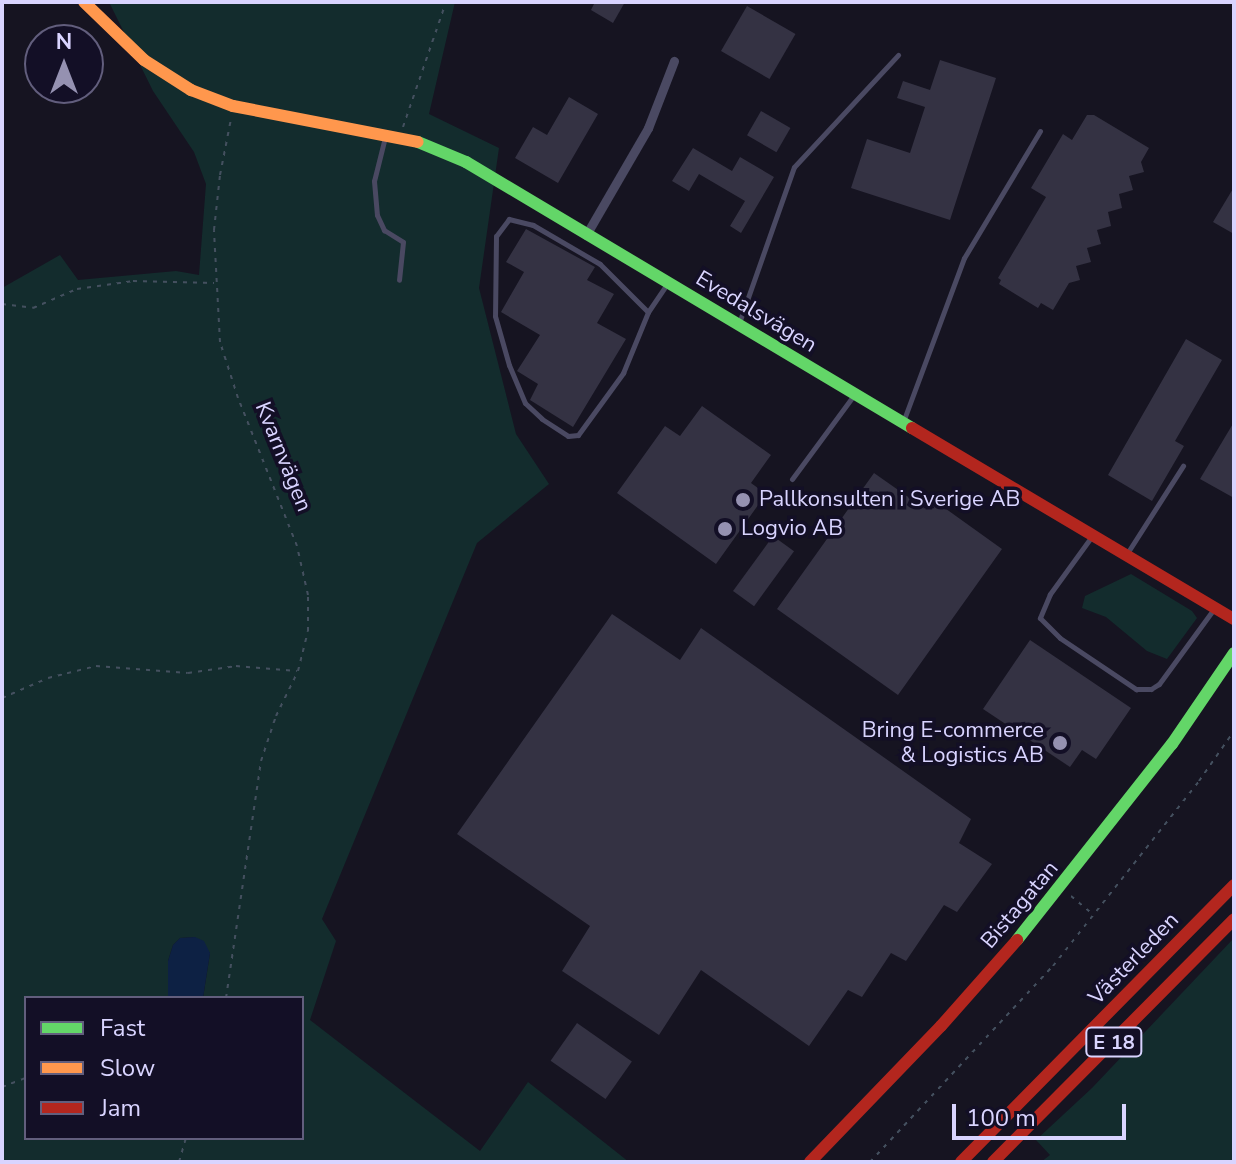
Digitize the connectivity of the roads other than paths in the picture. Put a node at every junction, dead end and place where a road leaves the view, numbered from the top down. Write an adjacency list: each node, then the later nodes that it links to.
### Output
1 (84, 2): 5 (main road, Evedalsvägen)
2 (898, 55): 10 (lane)
3 (674, 61): 6 (street)
4 (1040, 131): 12 (lane)
5 (393, 134): 6 (main road, Evedalsvägen); 7 (lane)
6 (586, 235): 8 (main road, Evedalsvägen)
7 (399, 280)
8 (667, 283): 9 (lane); 10 (main road, Evedalsvägen)
9 (648, 312): 9 (lane)
10 (739, 324): 11 (main road, Evedalsvägen)
11 (854, 394): 12 (main road, Evedalsvägen); 14 (lane)
12 (903, 423): 15 (main road, Evedalsvägen)
13 (1183, 466): 16 (lane)
14 (792, 479)
15 (1093, 535): 16 (main road, Evedalsvägen); 17 (lane)
16 (1125, 556): 17 (main road, Evedalsvägen)
17 (1214, 608): 18 (main road, Evedalsvägen)
18 (1234, 619)
19 (1234, 653): 22 (main road, Bistagatan)
20 (1234, 885): 23 (main road, Västerleden / E 18)
21 (1234, 919): 24 (main road, Västerleden / E 18)
22 (810, 1162)
23 (961, 1162)
24 (993, 1162)

